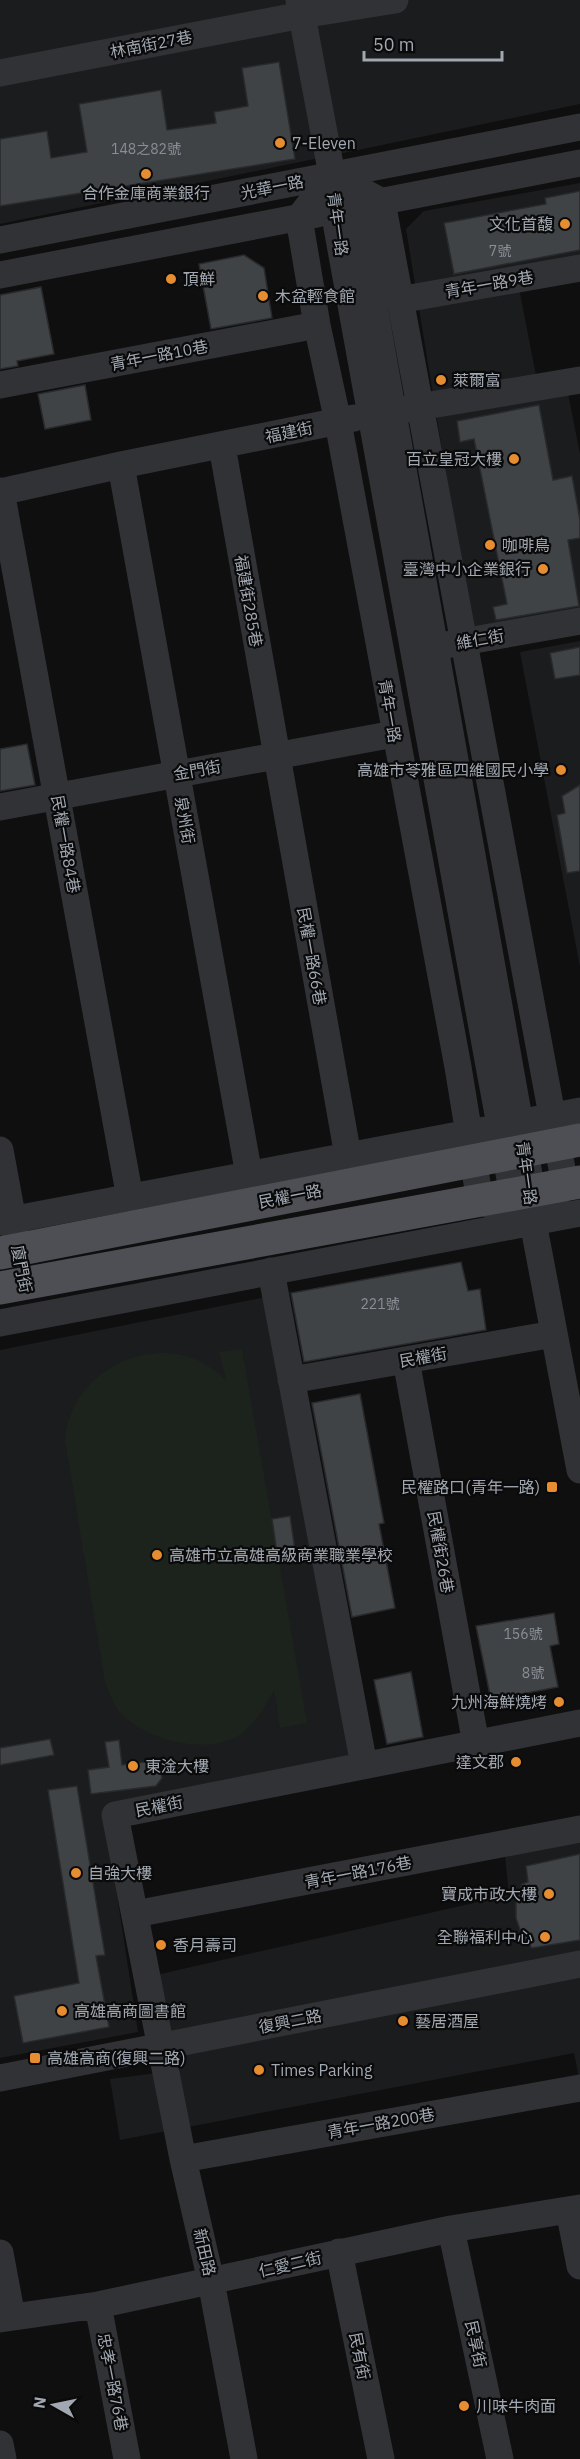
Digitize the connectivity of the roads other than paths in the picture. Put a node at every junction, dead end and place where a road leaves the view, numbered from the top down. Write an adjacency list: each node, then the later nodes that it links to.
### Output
1 (395, 0): 2 (street, 林南街27巷)
2 (301, 7): 3 (street, 林南街27巷); 6 (street, 青年一路)
3 (0, 73)
4 (580, 127): 6 (street, 光華一路)
5 (580, 163): 7 (street)
6 (332, 175): 7 (street, 青年一路); 7 (street, 青年一路); 8 (street, 青年一路); 9 (street, 光華一路)
7 (358, 206): 8 (street); 12 (street, 青年一路); 16 (street, 青年一路)
8 (299, 218): 11 (street); 13 (street, 青年一路)
9 (0, 240)
10 (580, 268): 12 (street, 青年一路9巷)
11 (0, 275)
12 (399, 300): 16 (street, 青年一路)
13 (317, 325): 14 (street, 青年一路10巷); 17 (street, 青年一路)
14 (0, 384)
15 (579, 386): 16 (street, 福建街)
16 (395, 411): 17 (street, 福建街); 22 (street, 青年一路); 23 (street, 青年一路)
17 (338, 422): 18 (street, 福建街); 24 (street, 青年一路)
18 (222, 446): 19 (street, 福建街); 26 (street, 福建街285巷)
19 (121, 465): 20 (street, 福建街); 27 (street, 泉州街)
20 (1, 491): 28 (street, 民權一路84巷)
21 (580, 621): 22 (street, 維仁街)
22 (464, 642): 23 (street, 維仁街); 30 (street, 青年一路)
23 (424, 648): 24 (street, 維仁街); 31 (street, 青年一路)
24 (380, 656): 25 (street, 青年一路)
25 (394, 734): 26 (street, 金門街); 32 (street, 青年一路)
26 (277, 756): 27 (street, 金門街); 38 (street, 民權一路66巷)
27 (177, 774): 28 (street, 金門街); 39 (street, 泉州街)
28 (57, 796): 29 (street, 金門街); 41 (street, 民權一路84巷)
29 (0, 807)
30 (504, 856): 31 (street); 34 (street, 青年一路)
31 (463, 864): 32 (street); 35 (street, 青年一路)
32 (421, 872): 36 (street, 青年一路)
33 (580, 1111): 34 (street, 民權一路)
34 (563, 1134): 35 (main road, 民權一路); 40 (street, 青年一路)
35 (513, 1139): 36 (main road, 民權一路); 43 (street, 青年一路)
36 (470, 1146): 38 (street, 民權一路); 42 (street, 青年一路); 44 (main road, 民權一路)
37 (0, 1150): 44 (street, 廈門街)
38 (348, 1156): 39 (street, 民權一路)
39 (249, 1175): 41 (street, 民權一路)
40 (575, 1194): 43 (main road)
41 (130, 1198): 44 (street, 民權一路)
42 (480, 1201): 43 (main road); 46 (main road)
43 (526, 1203): 45 (street); 49 (street, 青年一路)
44 (8, 1236): 46 (street, 廈門街)
45 (271, 1272): 47 (street); 51 (street)
46 (12, 1285): 47 (street, 廈門街)
47 (30, 1317): 48 (street)
48 (0, 1323)
49 (554, 1334): 50 (street, 民權街); 52 (street, 青年一路)
50 (406, 1360): 51 (street, 民權街); 54 (street, 民權街26巷)
51 (291, 1380): 55 (street)
52 (580, 1470)
53 (580, 1723): 54 (street, 民權街)
54 (476, 1744): 55 (street, 民權街)
55 (364, 1765): 57 (street, 民權街)
56 (580, 1829): 57 (street, 青年一路176巷)
57 (135, 1914): 59 (street, 民權街)
58 (580, 1964): 59 (street, 復興二路)
59 (161, 2046): 60 (street, 復興二路); 62 (street, 新田路)
60 (0, 2078)
61 (580, 2088): 62 (street, 青年一路200巷)
62 (183, 2159): 68 (street, 新田路)
63 (575, 2209): 64 (street, 仁愛二街); 67 (street)
64 (451, 2229): 65 (street, 仁愛二街); 76 (street, 民享街)
65 (339, 2252): 68 (street, 仁愛二街); 75 (street, 民有街)
66 (0, 2253): 70 (street)
67 (580, 2266)
68 (211, 2281): 69 (street, 仁愛二街); 74 (street, 新田路)
69 (98, 2305): 70 (street, 仁愛二街); 73 (street, 忠孝一路76巷)
70 (6, 2318)
71 (0, 2445): 72 (street)
72 (3, 2459)
73 (127, 2459)
74 (244, 2459)
75 (381, 2459)
76 (500, 2459)

